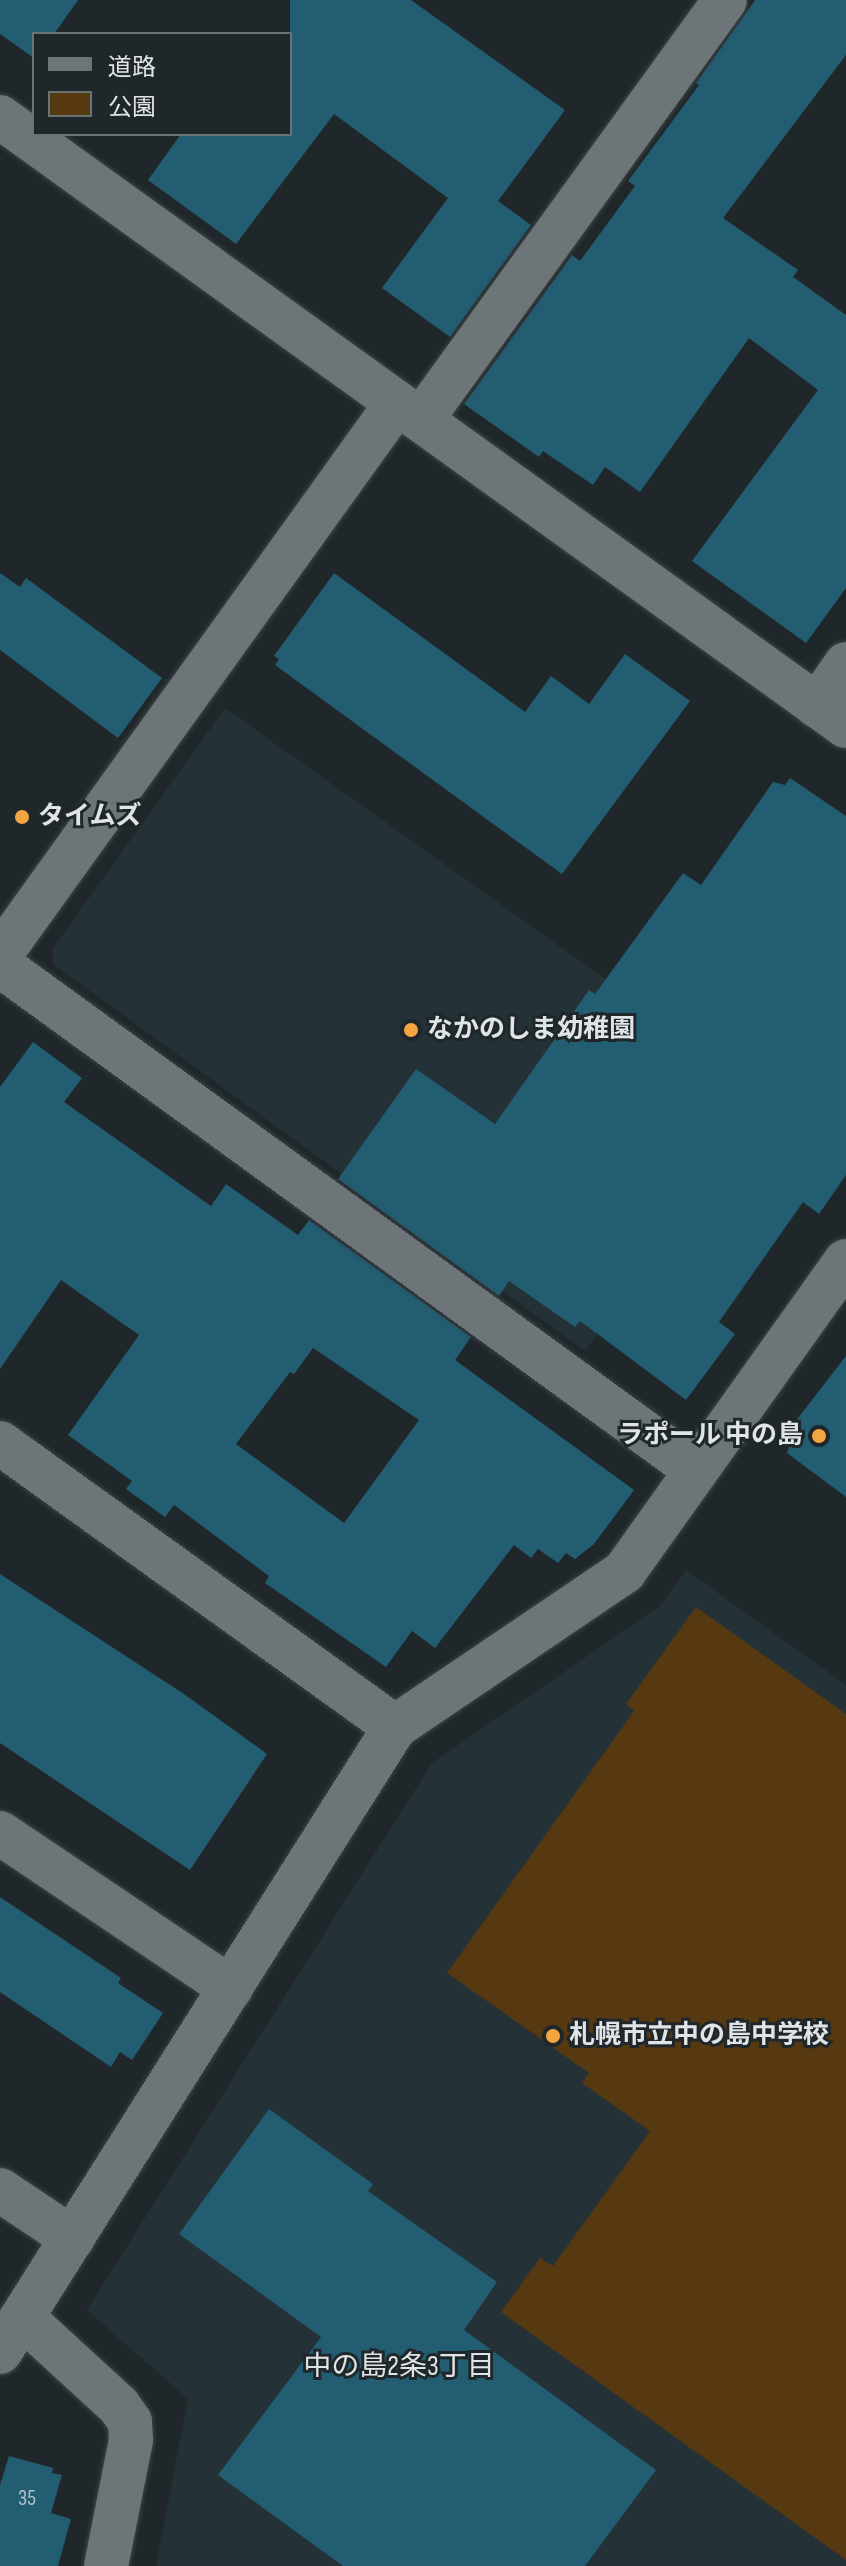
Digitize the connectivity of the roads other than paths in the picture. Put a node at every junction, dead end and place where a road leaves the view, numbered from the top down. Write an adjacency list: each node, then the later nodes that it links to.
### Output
1 (725, 0): 3 (street)
2 (0, 117): 3 (street)
3 (409, 411): 5 (street); 6 (street)
4 (846, 664): 5 (street)
5 (832, 716)
6 (0, 955)
7 (0, 965): 10 (street)
8 (846, 1261): 10 (street)
9 (0, 1443): 11 (street)
10 (696, 1470): 11 (street)
11 (395, 1727): 13 (street)
12 (0, 1833): 13 (street)
13 (231, 1988): 15 (street)
14 (0, 2190): 15 (street)
15 (72, 2238): 16 (street)
16 (11, 2335): 17 (street)
17 (106, 2566)

